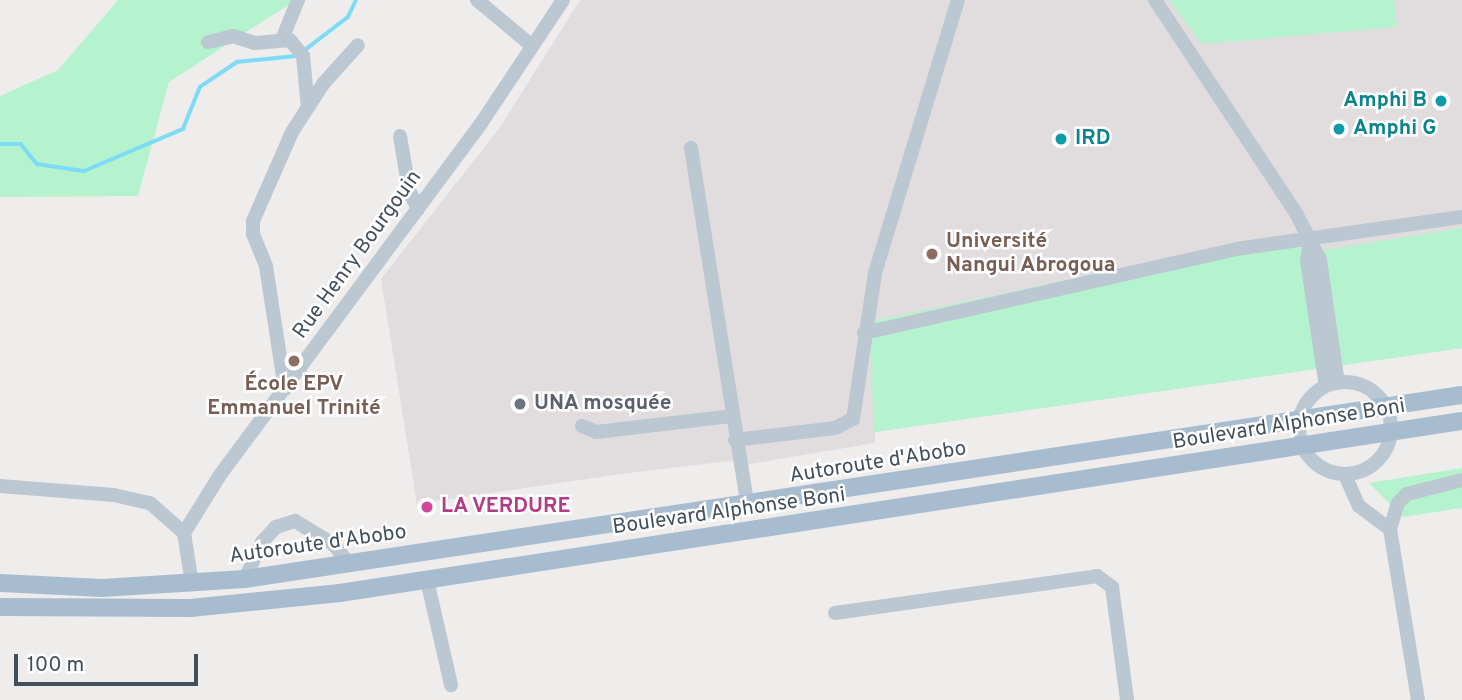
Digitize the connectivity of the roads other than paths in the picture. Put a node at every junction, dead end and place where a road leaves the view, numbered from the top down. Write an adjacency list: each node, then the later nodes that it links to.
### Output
1 (298, 0): 6 (street)
2 (477, 0): 9 (street)
3 (563, 0): 9 (street, Rue Henry Bourgouin)
4 (958, 0): 16 (street)
5 (1155, 0): 15 (street)
6 (287, 38): 7 (street); 10 (street)
7 (208, 42)
8 (358, 45): 10 (street)
9 (531, 46): 13 (street, Rue Henry Bourgouin)
10 (308, 107): 18 (street)
11 (400, 136): 13 (street)
12 (691, 148): 21 (street)
13 (418, 208): 18 (street, Rue Henry Bourgouin)
14 (1462, 217): 15 (street)
15 (1310, 240): 16 (street); 17 (street)
16 (864, 333): 26 (street)
17 (1332, 384): 20 (street); 22 (street)
18 (285, 389): 33 (street, Rue Henry Bourgouin)
19 (1462, 395): 20 (main road, Boulevard Alphonse Boni)
20 (1386, 406): 22 (main road, Autoroute d'Abobo); 25 (street)
21 (733, 416): 24 (street); 26 (street)
22 (1300, 418): 27 (street); 31 (main road, Autoroute d'Abobo)
23 (1462, 421): 25 (main road, Boulevard Alphonse Boni)
24 (582, 426)
25 (1392, 432): 27 (main road, Boulevard Alphonse Boni); 28 (street)
26 (735, 440): 31 (street)
27 (1303, 447): 28 (street); 36 (main road, Boulevard Alphonse Boni)
28 (1345, 475): 32 (street)
29 (1462, 480): 32 (street)
30 (0, 485): 33 (street)
31 (748, 506): 34 (main road, Autoroute d'Abobo)
32 (1390, 529): 43 (street)
33 (184, 533): 38 (street)
34 (349, 564): 35 (main road, Autoroute d'Abobo); 35 (street)
35 (245, 579): 38 (main road, Autoroute d'Abobo)
36 (427, 580): 39 (main road, Boulevard Alphonse Boni); 41 (street)
37 (0, 583): 38 (main road, Autoroute d'Abobo)
38 (192, 583)
39 (0, 607)
40 (835, 612): 42 (street)
41 (451, 685)
42 (1126, 700)
43 (1418, 700)

